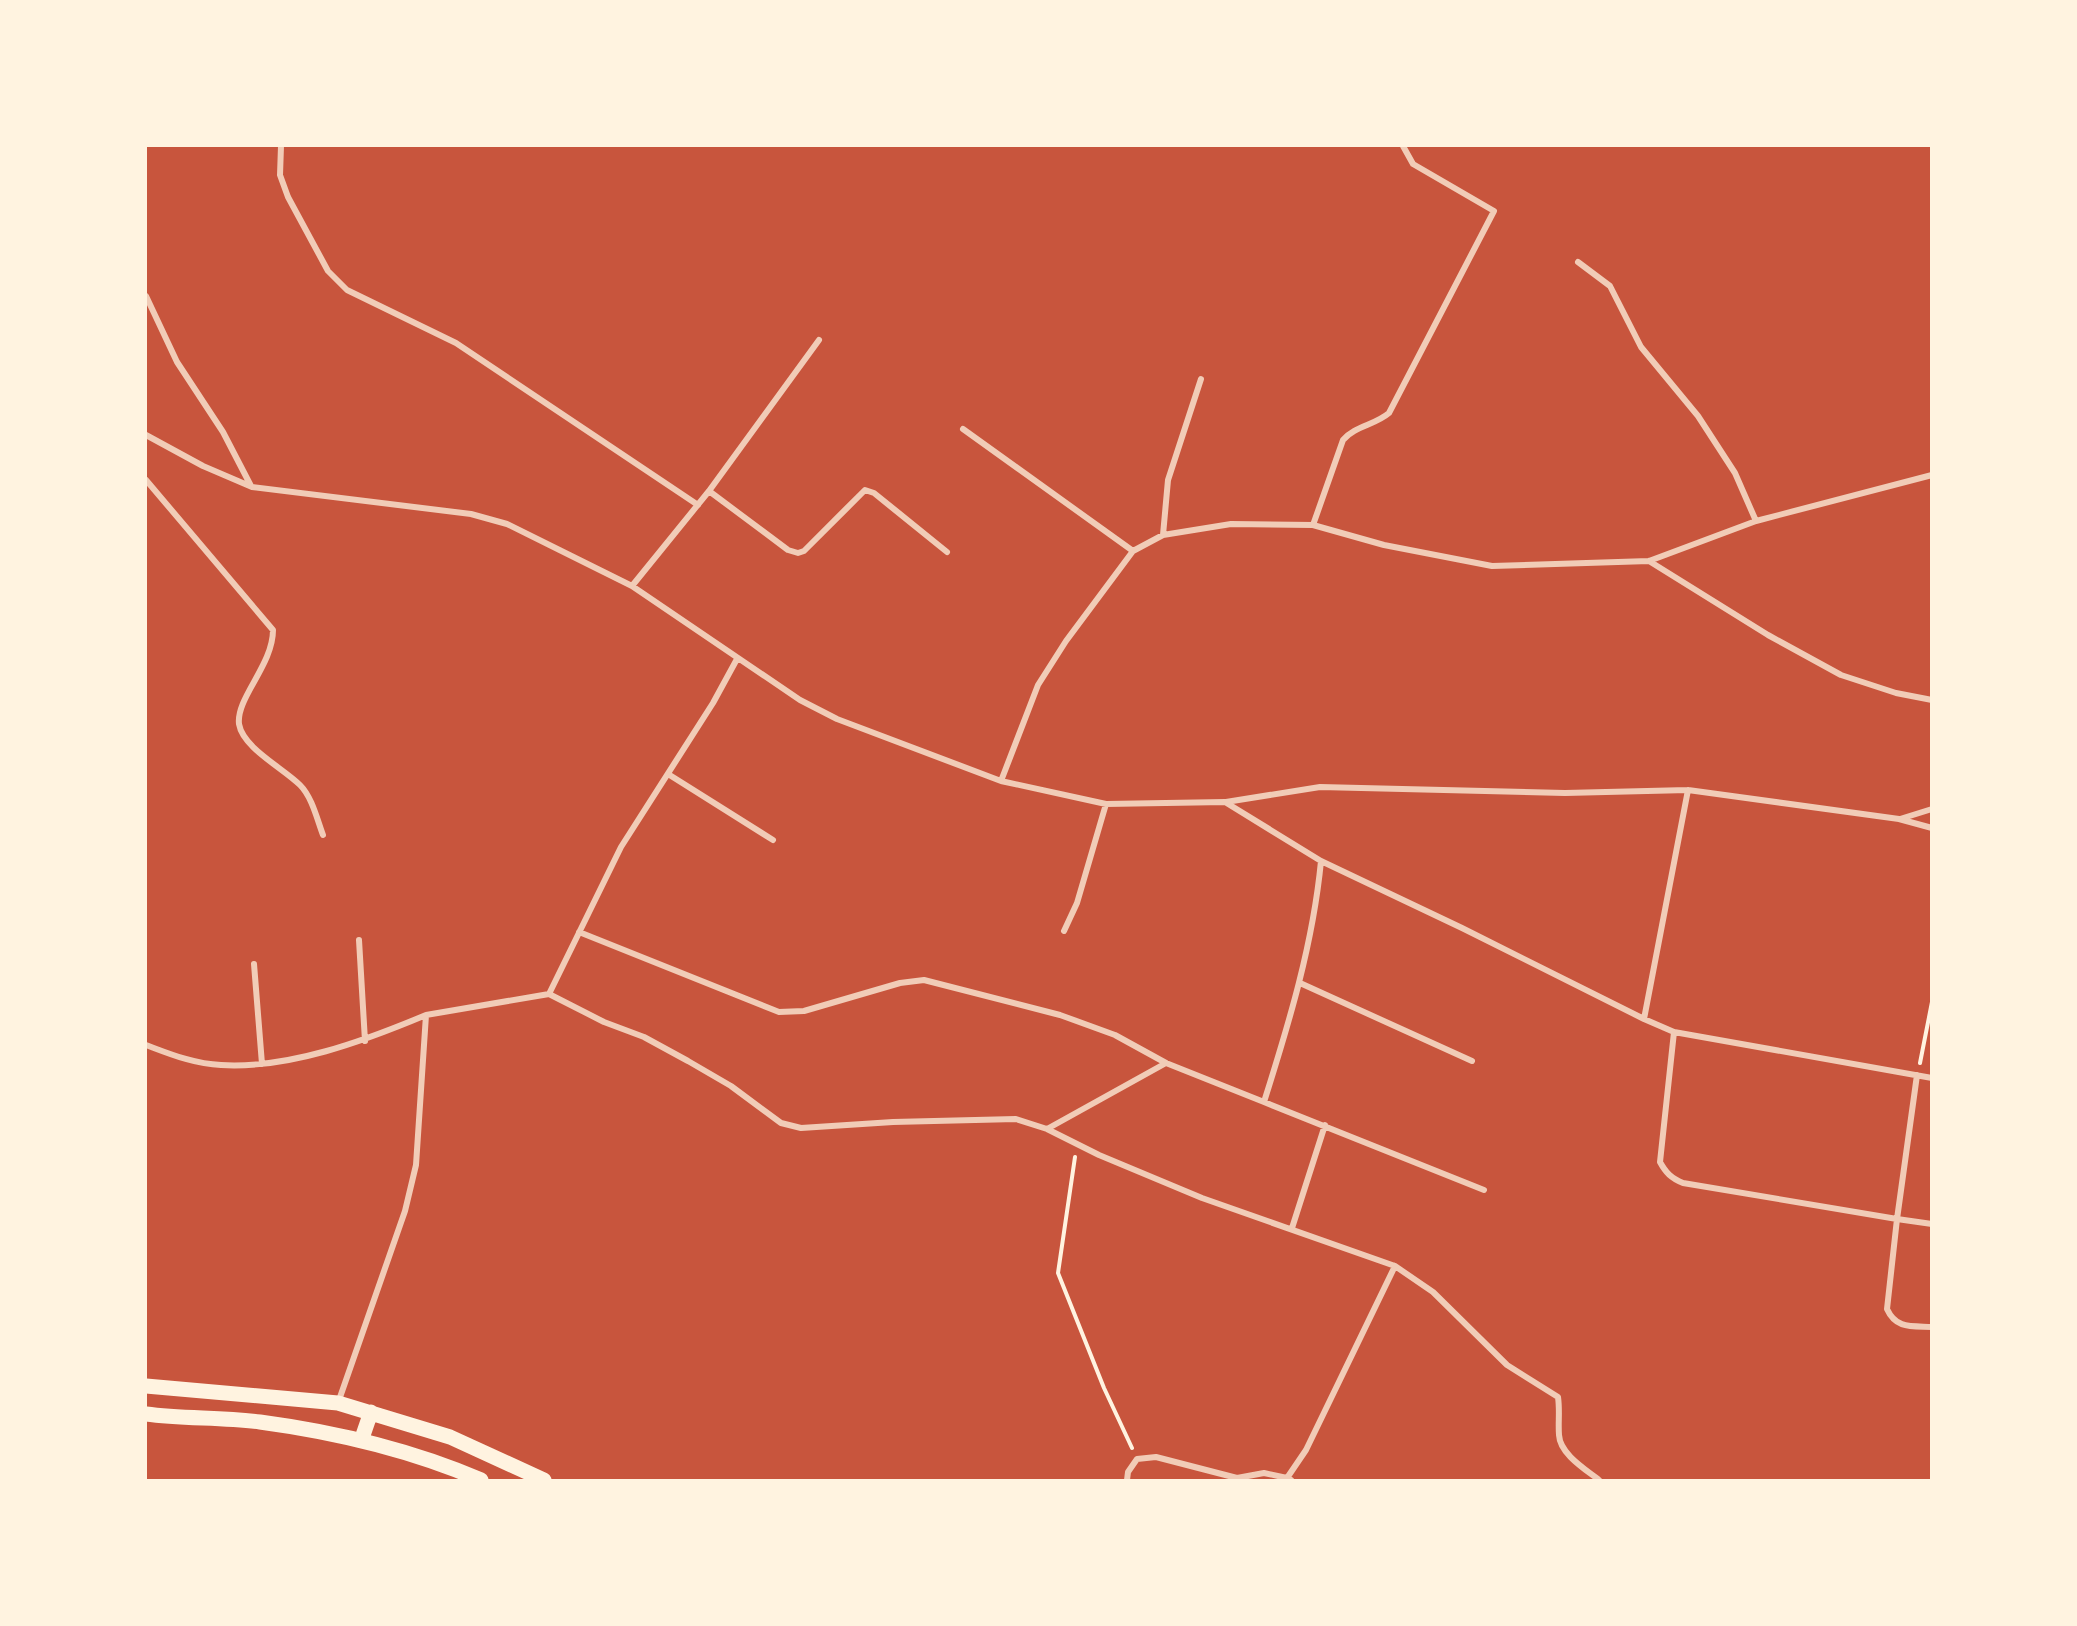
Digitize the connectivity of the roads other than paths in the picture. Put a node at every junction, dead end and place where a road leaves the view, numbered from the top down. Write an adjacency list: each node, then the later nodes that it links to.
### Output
1 (281, 146): 13 (street)
2 (1403, 146): 15 (street)
3 (1578, 262): 14 (street)
4 (146, 296): 11 (street)
5 (819, 340): 12 (street)
6 (1201, 379): 16 (street)
7 (963, 429): 17 (street)
8 (146, 435): 11 (street)
9 (1932, 475): 14 (street)
10 (146, 480): 31 (street)
11 (252, 487): 20 (street)
12 (709, 491): 13 (street); 18 (street)
13 (698, 505): 20 (street)
14 (1756, 521): 19 (street)
15 (1313, 525): 16 (street); 19 (street)
16 (1163, 535): 17 (street)
17 (1133, 551): 24 (street)
18 (947, 552)
19 (1649, 561): 22 (street)
20 (632, 586): 21 (street)
21 (737, 659): 23 (street); 24 (street)
22 (1932, 700)
23 (668, 774): 32 (street); 35 (street)
24 (1001, 781): 27 (street)
25 (1688, 790): 26 (street); 29 (street); 41 (street)
26 (1226, 802): 27 (street); 33 (street)
27 (1106, 804): 34 (street)
28 (1932, 809): 29 (street)
29 (1899, 819): 30 (street)
30 (1932, 828)
31 (323, 835)
32 (773, 840)
33 (1321, 861): 38 (street); 41 (street)
34 (1064, 931)
35 (579, 932): 39 (street); 46 (street)
36 (359, 940): 43 (street)
37 (254, 964): 47 (street)
38 (1299, 983): 45 (street); 50 (street)
39 (549, 994): 40 (street); 52 (street)
40 (426, 1015): 43 (street); 60 (street)
41 (1644, 1019): 42 (street)
42 (1674, 1032): 48 (street); 54 (street)
43 (365, 1041): 47 (street)
44 (146, 1045): 47 (street)
45 (1472, 1061)
46 (1166, 1063): 50 (street); 52 (street)
47 (262, 1064)
48 (1917, 1076): 49 (street); 54 (street)
49 (1932, 1078)
50 (1264, 1102): 51 (street)
51 (1324, 1125): 53 (street); 56 (street)
52 (1047, 1129): 56 (street)
53 (1484, 1190)
54 (1897, 1219): 55 (street); 58 (street)
55 (1932, 1224)
56 (1292, 1228): 57 (street)
57 (1395, 1266): 64 (street); 68 (street)
58 (1932, 1327)
59 (146, 1386): 60 (main road)
60 (338, 1403): 61 (main road)
61 (371, 1412): 63 (main road); 66 (main road)
62 (146, 1414): 63 (main road)
63 (361, 1441): 65 (main road)
64 (1289, 1479): 67 (street)
65 (481, 1480)
66 (544, 1480)
67 (1127, 1480)
68 (1599, 1480)

